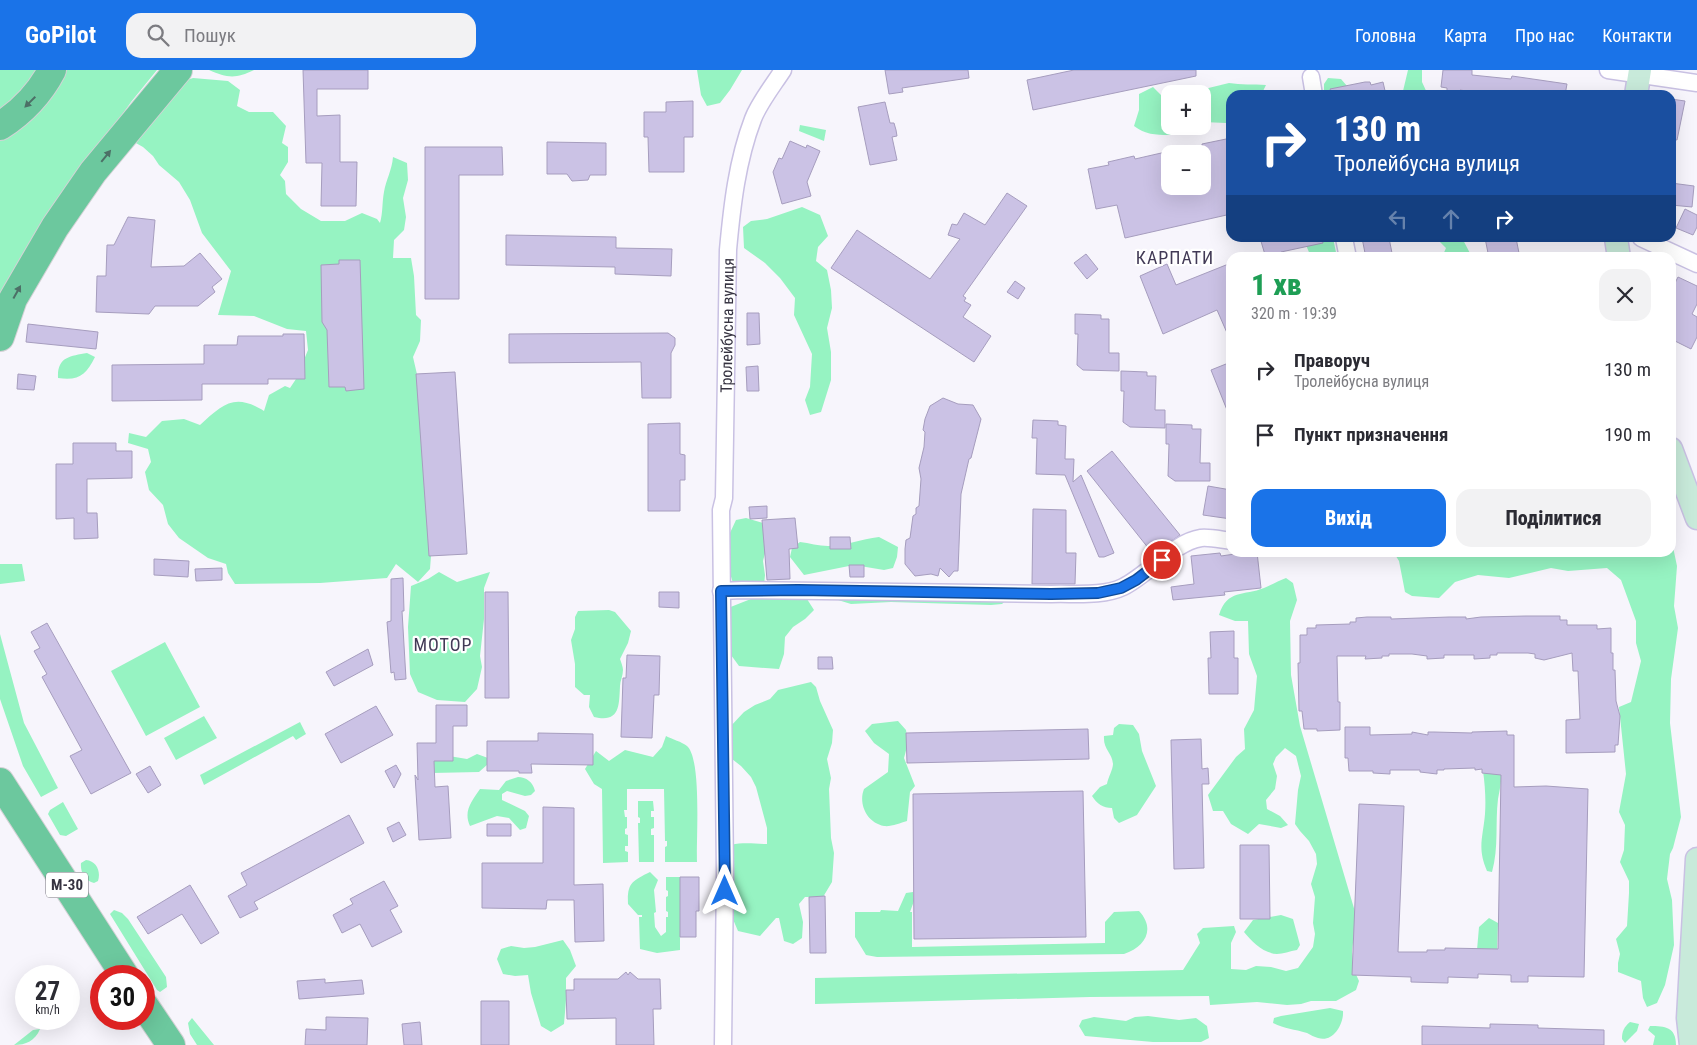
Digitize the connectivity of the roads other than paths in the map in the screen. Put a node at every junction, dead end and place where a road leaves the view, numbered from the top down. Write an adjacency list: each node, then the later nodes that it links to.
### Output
1 (52, 70): 9 (highway, one-way to 9)
2 (178, 70): 14 (highway, one-way to 2)
3 (784, 70): 18 (street, Тролейбусна вулиця)
4 (1608, 70): 6 (street)
5 (1310, 77): 8 (street)
6 (1638, 80): 7 (street)
7 (1697, 83)
8 (1313, 90)
9 (0, 126)
10 (1650, 242): 11 (street)
11 (1671, 252)
12 (1676, 254): 13 (street)
13 (1697, 264)
14 (0, 338)
15 (1676, 462): 16 (main road)
16 (1697, 518)
17 (1226, 540): 18 (street)
18 (721, 591): 25 (street, Тролейбусна вулиця)
19 (0, 761): 20 (highway)
20 (4, 788): 22 (highway, М-30)
21 (1697, 859): 26 (main road)
22 (118, 965)
23 (155, 1021): 24 (highway)
24 (171, 1045)
25 (723, 1045)
26 (1691, 1045)

